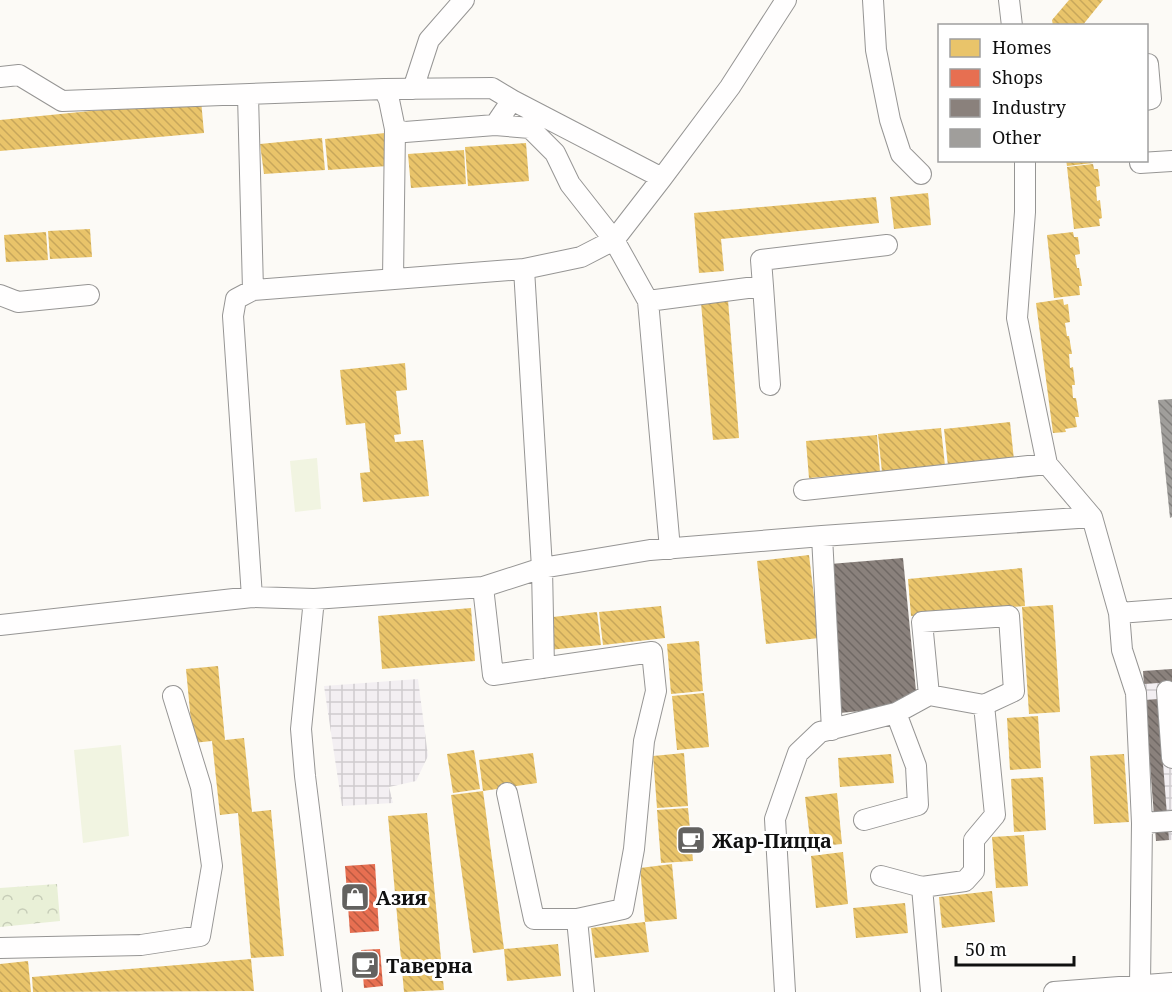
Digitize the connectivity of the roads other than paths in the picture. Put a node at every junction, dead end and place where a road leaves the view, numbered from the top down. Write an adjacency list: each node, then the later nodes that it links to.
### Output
1 (464, 0): 9 (street)
2 (786, 0): 19 (street)
3 (873, 0): 18 (street)
4 (1009, 0): 5 (street)
5 (1012, 24)
6 (1148, 64): 12 (street)
7 (0, 77): 10 (street)
8 (384, 89): 9 (street); 10 (street); 14 (street)
9 (413, 89): 11 (street)
10 (248, 95): 25 (street)
11 (512, 100): 13 (street); 19 (street)
12 (1148, 100)
13 (495, 125): 14 (street); 20 (street)
14 (395, 129): 23 (street)
15 (1172, 160): 17 (street)
16 (1025, 162): 30 (street)
17 (1140, 166)
18 (921, 174)
19 (662, 178): 20 (street)
20 (614, 240): 22 (street); 28 (street)
21 (887, 245): 24 (street)
22 (524, 269): 23 (street); 35 (street)
23 (393, 279): 25 (street)
24 (763, 286): 28 (street); 29 (street)
25 (253, 290): 37 (street)
26 (0, 295): 27 (street)
27 (89, 295)
28 (648, 301): 34 (street)
29 (770, 385)
30 (1047, 464): 31 (street); 32 (street)
31 (804, 490)
32 (1092, 517): 33 (street); 40 (street)
33 (822, 536): 34 (street); 48 (street)
34 (670, 549): 35 (street)
35 (542, 568): 36 (street); 42 (street)
36 (483, 587): 38 (street); 42 (street)
37 (252, 597): 38 (street); 41 (street)
38 (314, 599): 60 (street)
39 (1172, 609): 40 (street)
40 (1119, 613): 53 (street)
41 (0, 625)
42 (544, 668): 56 (street)
43 (1167, 691): 49 (street)
44 (929, 695): 46 (street); 46 (street); 47 (street)
45 (174, 696): 57 (street)
46 (984, 705): 55 (street)
47 (896, 713): 48 (street); 51 (street)
48 (832, 730): 62 (street)
49 (1172, 758)
50 (507, 793): 56 (street)
51 (864, 820)
52 (1172, 821): 53 (street)
53 (1142, 823): 59 (street)
54 (881, 876): 55 (street)
55 (922, 888): 63 (street)
56 (577, 919): 61 (street)
57 (0, 948)
58 (1172, 983): 59 (street)
59 (1140, 985): 64 (street)
60 (332, 992)
61 (584, 992)
62 (785, 992)
63 (931, 992)
64 (1054, 992)

